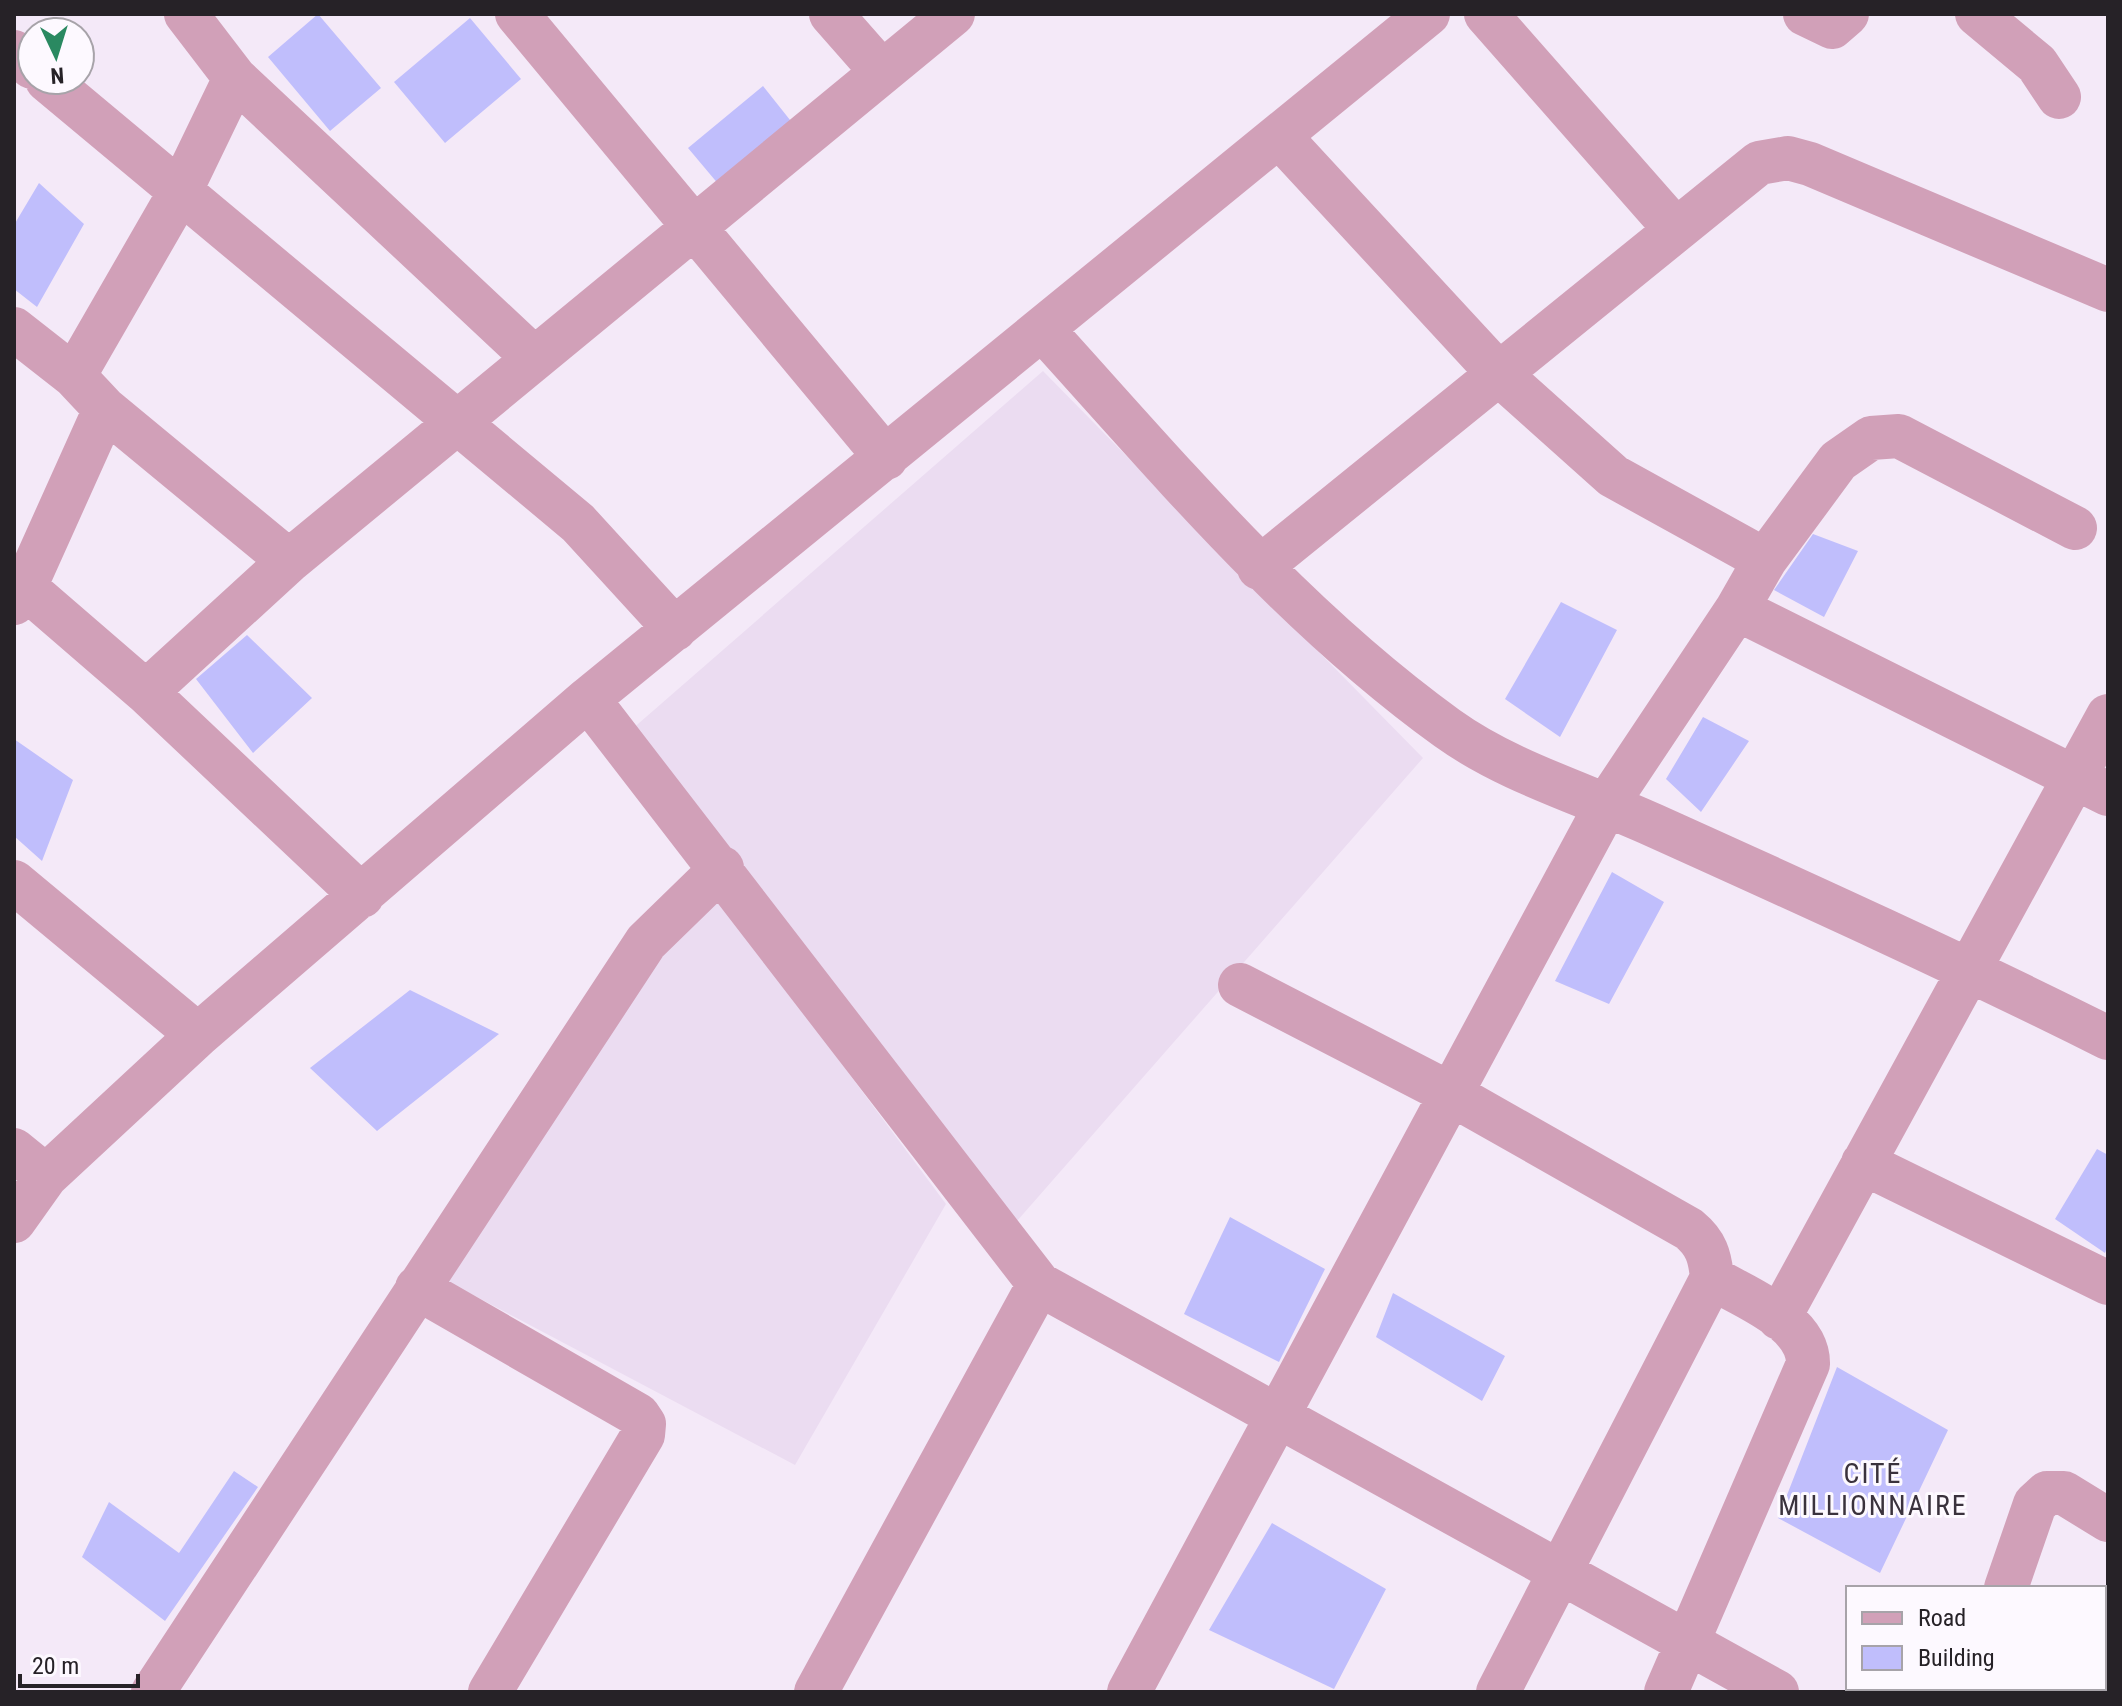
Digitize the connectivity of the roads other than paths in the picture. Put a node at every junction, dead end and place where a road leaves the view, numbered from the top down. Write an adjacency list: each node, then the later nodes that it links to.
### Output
1 (186, 14): 11 (street)
2 (517, 14): 16 (street)
3 (831, 14): 10 (street)
4 (953, 14): 10 (street)
5 (1428, 14): 14 (street)
6 (1486, 14): 17 (street)
7 (1805, 14): 8 (street)
8 (1847, 14)
9 (1977, 14): 13 (street)
10 (882, 72): 16 (street)
11 (235, 78): 15 (street); 21 (street)
12 (66, 96): 15 (street)
13 (2059, 97)
14 (1279, 136): 20 (street); 22 (street)
15 (180, 192): 23 (street); 25 (street)
16 (693, 227): 21 (street); 26 (street)
17 (1676, 230): 18 (street); 22 (street)
18 (2108, 290)
19 (14, 329): 23 (street)
20 (1044, 331): 26 (street); 30 (street)
21 (534, 358): 25 (street)
22 (1499, 374): 28 (street); 30 (street)
23 (74, 376): 24 (street)
24 (105, 409): 29 (street); 31 (street)
25 (460, 420): 29 (street); 33 (street)
26 (886, 458): 33 (street)
27 (2075, 528): 28 (street)
28 (1765, 560): 32 (street)
29 (289, 561): 34 (street)
30 (1259, 568): 38 (street)
31 (18, 589): 34 (street)
32 (1737, 609): 37 (street); 38 (street)
33 (675, 629): 35 (street)
34 (146, 692): 41 (street)
35 (588, 699): 39 (street); 41 (street)
36 (2108, 716): 37 (street)
37 (2091, 786): 42 (street)
38 (1607, 804): 42 (street); 46 (street)
39 (722, 868): 52 (street); 53 (street)
40 (14, 882): 44 (street)
41 (362, 896): 44 (street)
42 (1969, 969): 45 (street); 48 (street)
43 (1240, 985): 46 (street)
44 (198, 1035): 47 (street)
45 (2108, 1038)
46 (1451, 1094): 50 (street); 55 (street)
47 (30, 1163): 49 (street)
48 (1863, 1163): 51 (street); 54 (street)
49 (14, 1221)
50 (1712, 1278): 54 (street); 57 (street)
51 (2108, 1283)
52 (1039, 1284): 55 (street); 62 (street)
53 (417, 1288): 60 (street); 61 (street)
54 (1779, 1318): 59 (street)
55 (1278, 1416): 57 (street); 63 (street)
56 (2108, 1520): 58 (street)
57 (1561, 1573): 59 (street); 64 (street)
58 (2007, 1586)
59 (1688, 1642): 65 (street); 66 (street)
60 (153, 1692)
61 (490, 1692)
62 (816, 1692)
63 (1129, 1692)
64 (1498, 1692)
65 (1666, 1692)
66 (1777, 1692)

